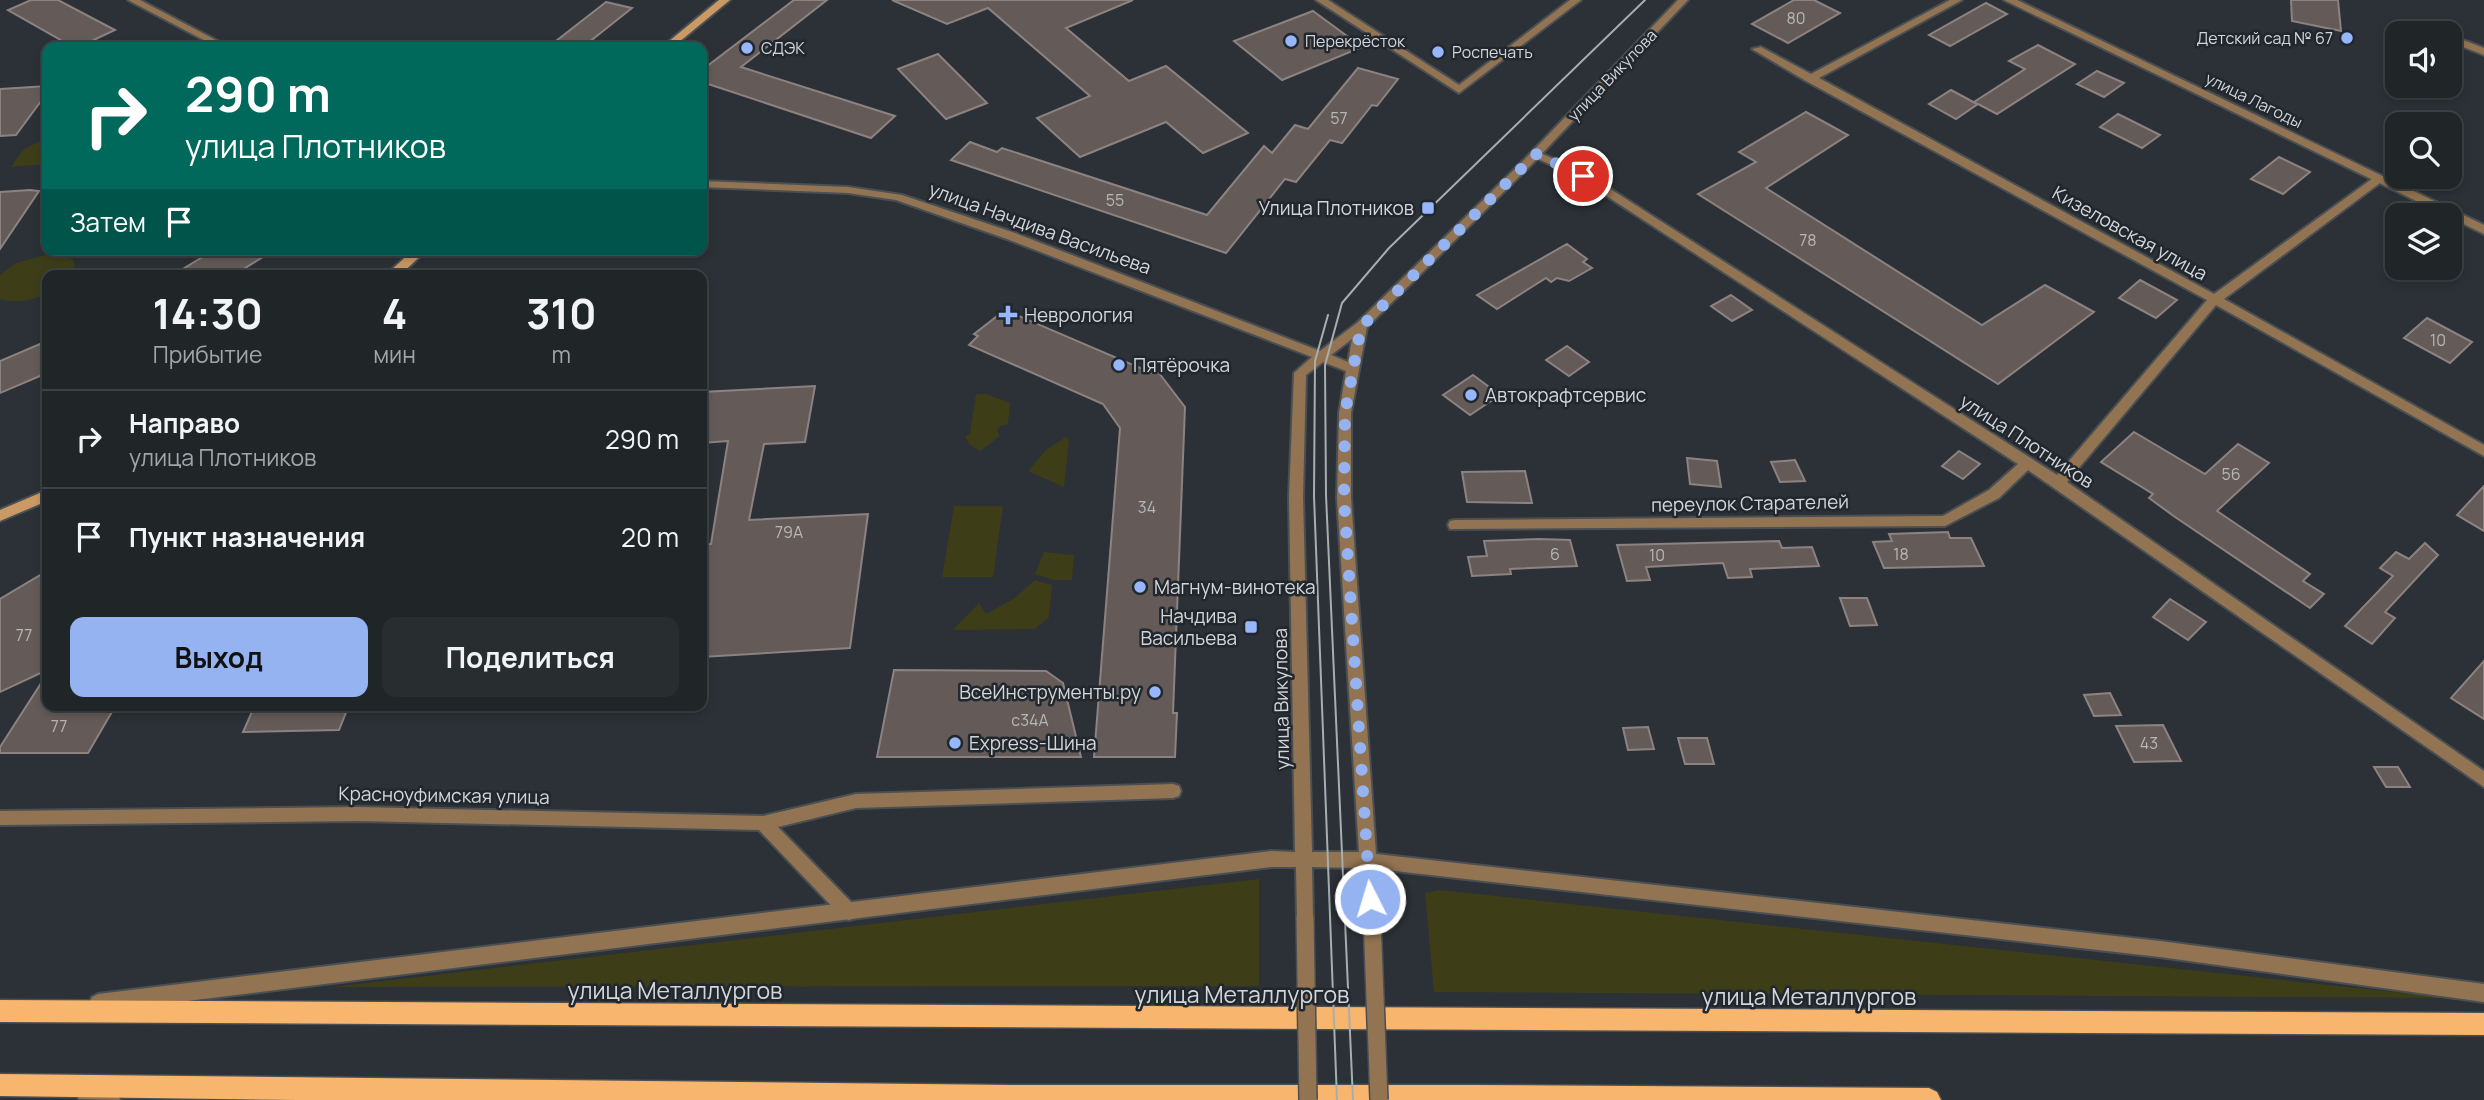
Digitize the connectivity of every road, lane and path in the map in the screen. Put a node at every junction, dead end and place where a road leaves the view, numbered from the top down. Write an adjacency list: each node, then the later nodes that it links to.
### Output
1 (133, 0): 8 (street)
2 (725, 0): 9 (main road)
3 (1321, 0): 4 (street)
4 (1576, 0)
5 (1684, 0): 14 (street, улица Викулова)
6 (1957, 0): 13 (street)
7 (2009, 0): 15 (street, улица Лагоды)
8 (214, 42)
9 (673, 42)
10 (2462, 43): 12 (street)
11 (1757, 49): 13 (street, Кизеловская улица)
12 (2484, 52)
13 (1810, 79): 20 (street, Кизеловская улица)
14 (1536, 154): 21 (street, улица Викулова); 25 (street, улица Плотников)
15 (2380, 178): 17 (street, улица Лагоды); 20 (street)
16 (707, 184): 22 (street, улица Начдива Васильева)
17 (2484, 230)
18 (414, 256): 19 (main road)
19 (398, 270)
20 (2215, 299): 24 (street, Кизеловская улица); 26 (street)
21 (1361, 327): 22 (street, улица Викулова); 23 (street)
22 (1321, 356): 23 (street, улица Начдива Васильева); 34 (street, улица Викулова)
23 (1352, 368): 35 (street)
24 (2484, 451)
25 (2027, 463): 26 (street, улица Плотников); 29 (street, переулок Старателей)
26 (2058, 483): 30 (street, улица Плотников)
27 (42, 497): 28 (main road)
28 (0, 516)
29 (1455, 525)
30 (2484, 780)
31 (1173, 791): 33 (street, Красноуфимская улица)
32 (0, 818): 33 (street, Красноуфимская улица)
33 (764, 822): 36 (street)
34 (1304, 859): 35 (street); 36 (street); 44 (street, улица Викулова, bridge)
35 (1366, 860): 37 (street); 45 (street, bridge)
36 (849, 912): 38 (street)
37 (2484, 993)
38 (30, 1011): 39 (main road, улица Металлургов); 40 (main road, улица Металлургов)
39 (0, 1012)
40 (2484, 1024)
41 (0, 1085): 42 (main road)
42 (57, 1085): 43 (street); 46 (main road)
43 (111, 1100)
44 (1308, 1100)
45 (1379, 1100)
46 (1929, 1100)

